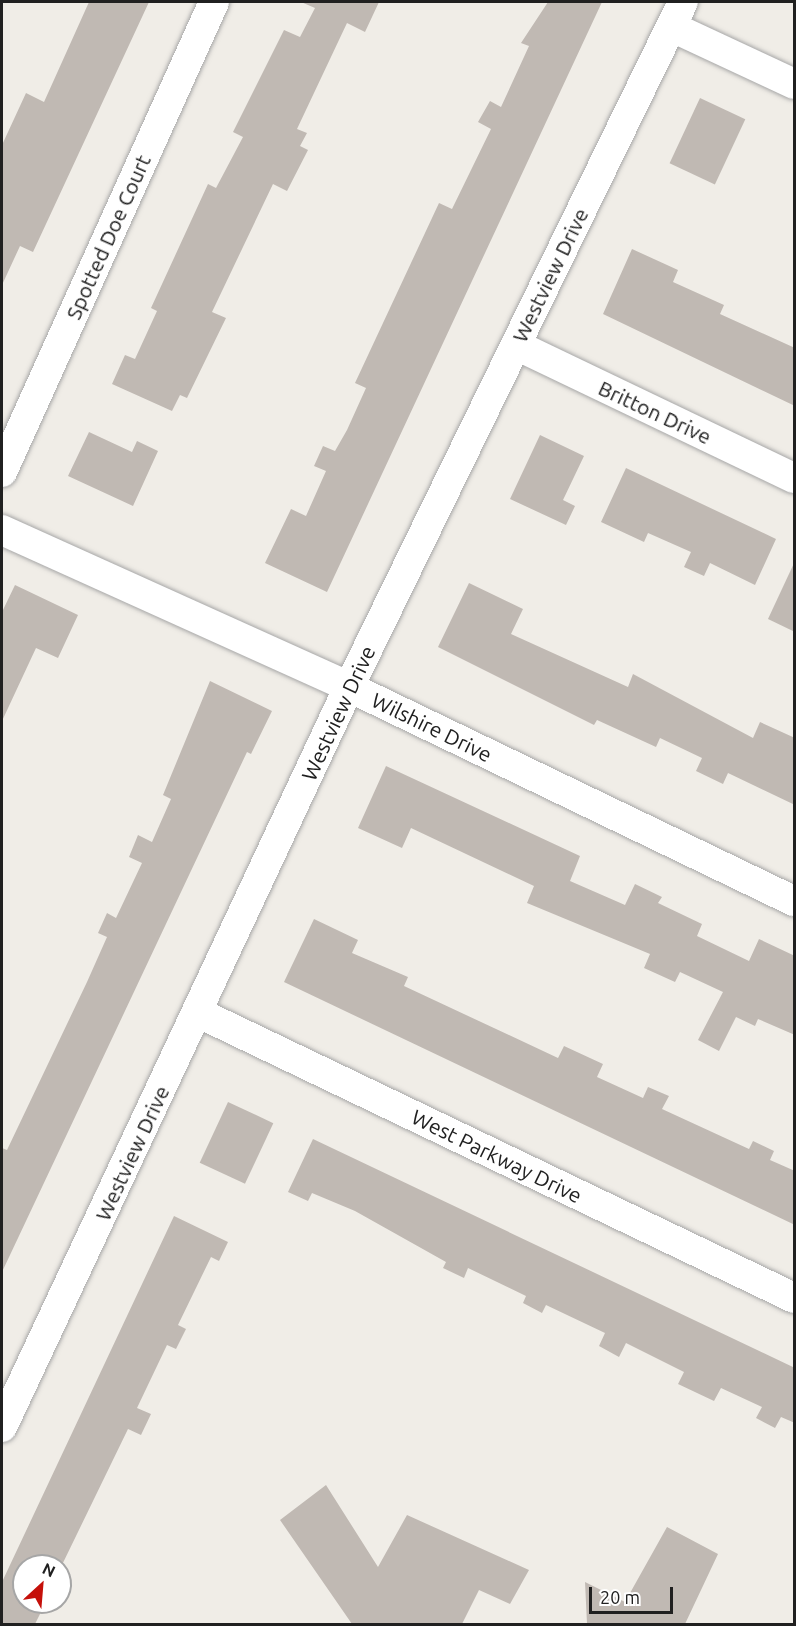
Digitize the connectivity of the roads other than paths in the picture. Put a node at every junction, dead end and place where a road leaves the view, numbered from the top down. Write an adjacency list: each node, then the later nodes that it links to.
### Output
1 (214, 2): 5 (street, Spotted Doe Court)
2 (677, 14): 3 (street); 4 (street, Westview Drive)
3 (795, 84)
4 (516, 345): 6 (street, Britton Drive); 8 (street, Westview Drive)
5 (2, 472)
6 (795, 478)
7 (2, 530): 8 (street, Wilshire Drive)
8 (349, 687): 9 (street, Wilshire Drive); 10 (street, Westview Drive)
9 (795, 901)
10 (198, 1013): 11 (street, West Parkway Drive); 12 (street, Westview Drive)
11 (795, 1298)
12 (2, 1428)

